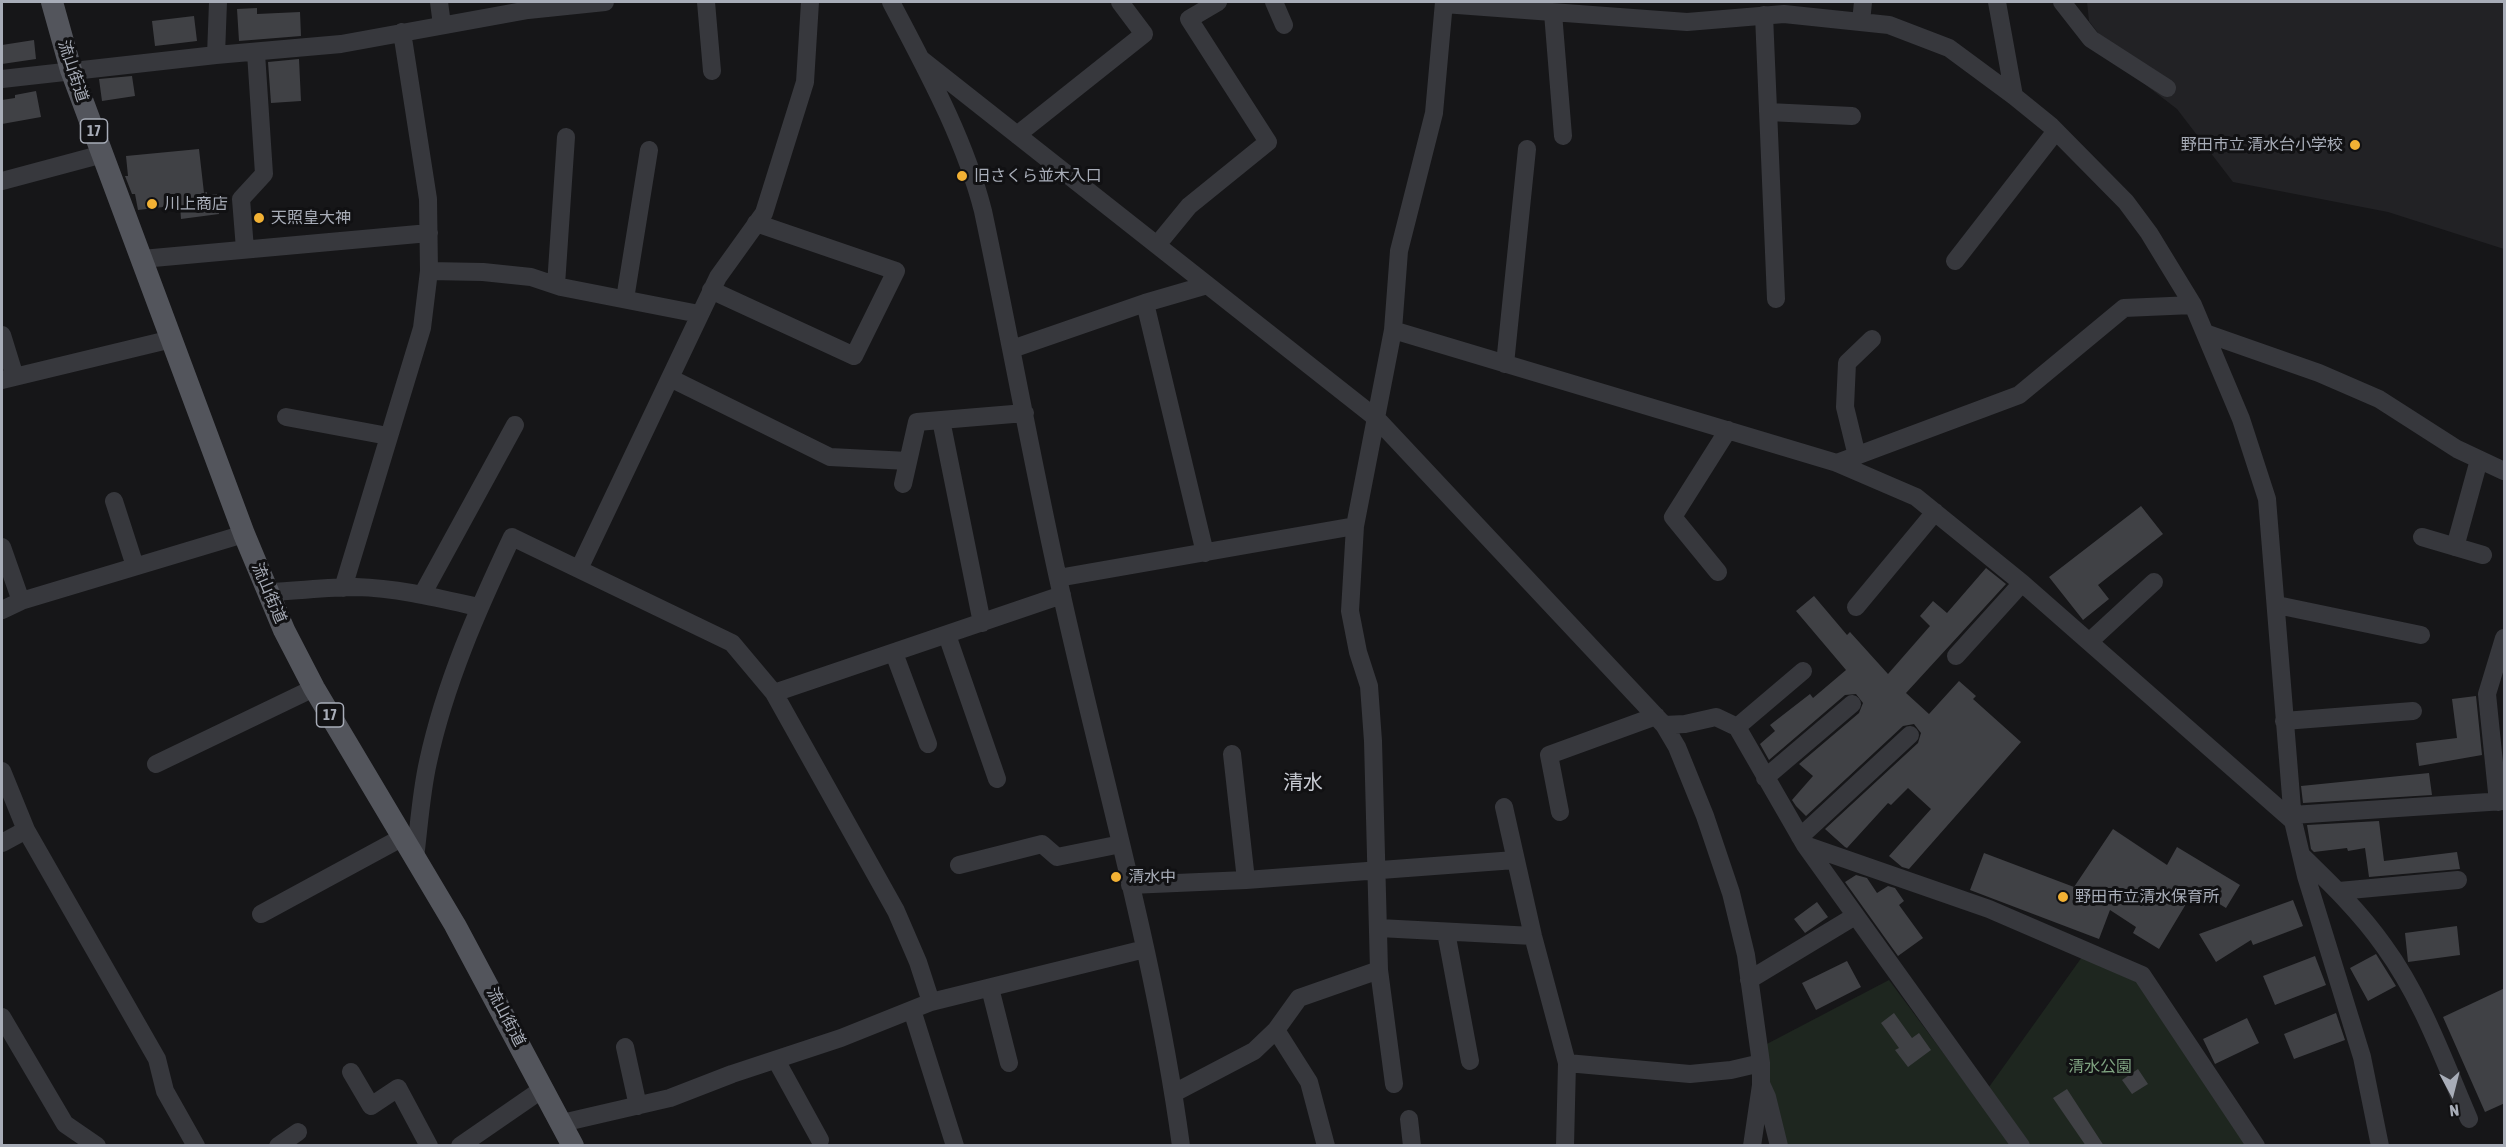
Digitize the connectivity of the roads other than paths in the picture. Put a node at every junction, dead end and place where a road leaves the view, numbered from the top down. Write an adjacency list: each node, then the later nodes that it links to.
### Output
1 (52, 2): 26 (main road, 流山街道 / 17)
2 (218, 2): 24 (street)
3 (439, 2): 20 (street)
4 (605, 2): 15 (street)
5 (706, 2): 27 (street)
6 (810, 2): 41 (street)
7 (891, 2): 25 (street)
8 (1120, 2): 34 (street)
9 (1218, 2): 43 (street)
10 (1274, 2): 21 (street)
11 (1863, 2): 19 (street)
12 (1997, 2): 30 (street)
13 (2062, 2): 29 (street)
14 (1444, 3): 17 (street); 56 (street)
15 (528, 6): 20 (street)
16 (1733, 10): 17 (street); 18 (street)
17 (1553, 13): 35 (street)
18 (1764, 15): 19 (street); 31 (street)
19 (1861, 22): 30 (street)
20 (442, 25): 22 (street)
21 (1284, 26)
22 (402, 33): 23 (street); 42 (street)
23 (256, 53): 24 (street); 44 (street)
24 (216, 55): 26 (street)
25 (921, 59): 34 (street); 61 (street)
26 (71, 70): 28 (street); 39 (main road, 流山街道 / 17)
27 (712, 71)
28 (2, 79)
29 (2167, 88)
30 (2014, 96): 33 (street)
31 (1768, 112): 32 (street); 52 (street)
32 (1852, 116)
33 (2056, 131): 46 (street); 54 (street)
34 (1017, 135): 43 (street)
35 (1563, 136)
36 (566, 137): 48 (street)
37 (1527, 149): 62 (street)
38 (649, 150): 51 (street)
39 (103, 154): 40 (street); 45 (main road, 流山街道 / 17)
40 (2, 181)
41 (756, 223): 50 (street); 50 (street)
42 (429, 233): 44 (street); 47 (street)
43 (1157, 245): 49 (street)
44 (245, 249): 45 (street)
45 (142, 259): 59 (main road, 流山街道 / 17)
46 (1956, 261)
47 (429, 271): 48 (street); 71 (street)
48 (556, 285): 51 (street)
49 (1207, 285): 53 (street); 67 (street)
50 (711, 290): 55 (street)
51 (626, 299): 55 (street)
52 (1776, 299)
53 (1145, 303): 61 (street); 85 (street)
54 (2193, 305): 57 (street); 72 (street)
55 (699, 314): 64 (street)
56 (1393, 330): 62 (street); 67 (street)
57 (2205, 333): 73 (street); 97 (street)
58 (2, 335): 63 (street)
59 (172, 339): 63 (street); 81 (main road, 流山街道 / 17)
60 (1872, 339): 72 (street)
61 (1012, 349): 65 (street)
62 (1505, 364): 70 (street)
63 (8, 378)
64 (670, 378): 74 (street); 88 (street)
65 (1025, 413): 68 (street); 92 (street)
66 (286, 417): 71 (street)
67 (1377, 418): 80 (street); 113 (street)
68 (941, 420): 74 (street); 101 (street)
69 (515, 425): 95 (street)
70 (1728, 430): 75 (street); 89 (street)
71 (388, 436): 93 (street)
72 (1857, 456): 75 (street)
73 (2479, 460): 76 (street); 84 (street)
74 (908, 461): 77 (street)
75 (1837, 463): 79 (street)
76 (2505, 471)
77 (903, 484)
78 (114, 501): 87 (street)
79 (1935, 512): 91 (street); 99 (street)
80 (1355, 526): 85 (street); 136 (street)
81 (244, 534): 87 (street); 94 (main road, 流山街道 / 17)
82 (2422, 537): 84 (street)
83 (2, 547): 96 (street)
84 (2455, 547): 86 (street)
85 (1205, 553): 92 (street)
86 (2483, 555)
87 (135, 566): 96 (street)
88 (579, 569): 98 (street); 110 (street)
89 (1718, 572)
90 (2154, 582): 105 (street)
91 (2022, 583): 105 (street); 107 (street)
92 (1060, 586): 101 (street); 131 (street)
93 (343, 588): 94 (street); 95 (street)
94 (268, 592): 109 (main road, 流山街道 / 17)
95 (422, 594): 98 (street)
96 (21, 601): 100 (street)
97 (2277, 605): 103 (street); 114 (street)
98 (478, 607): 133 (street)
99 (1856, 607)
100 (2, 610)
101 (982, 623): 102 (street)
102 (947, 635): 106 (street); 122 (street)
103 (2421, 635)
104 (2505, 638): 123 (street)
105 (2089, 642): 126 (street)
106 (894, 653): 110 (street); 117 (street)
107 (1956, 656)
108 (1803, 670): 115 (street)
109 (314, 688): 119 (street); 128 (main road, 流山街道 / 17)
110 (774, 693): 150 (street)
111 (1852, 704): 121 (street)
112 (2414, 711): 114 (street)
113 (1660, 721): 115 (street); 125 (street); 148 (street)
114 (2284, 721): 126 (street)
115 (1737, 727): 121 (street)
116 (1910, 735): 129 (street)
117 (928, 744)
118 (1232, 754): 137 (street)
119 (156, 764)
120 (2, 771): 127 (street)
121 (1765, 778): 129 (street)
122 (997, 779)
123 (2501, 802): 126 (street)
124 (1504, 807): 134 (street)
125 (1560, 812)
126 (2292, 818): 132 (street)
127 (26, 830): 130 (street); 173 (street)
128 (403, 837): 133 (main road, 流山街道 / 17); 141 (street)
129 (1802, 841): 142 (street); 186 (street)
130 (2, 843)
131 (1120, 844): 135 (street); 139 (street)
132 (2301, 855): 140 (street); 170 (street)
133 (415, 858): 163 (main road, 流山街道 / 17)
134 (1515, 860): 136 (street); 145 (street)
135 (959, 865)
136 (1377, 869): 137 (street); 143 (street)
137 (1246, 880): 139 (street)
138 (2458, 880): 140 (street)
139 (1130, 885): 146 (street)
140 (2339, 891): 167 (street)
141 (261, 915)
142 (1856, 916): 148 (street); 185 (street)
143 (1379, 928): 144 (street); 147 (street)
144 (1446, 932): 145 (street); 157 (street)
145 (1533, 936): 158 (street)
146 (1145, 949): 149 (street); 164 (street)
147 (1379, 970): 153 (street); 161 (street)
148 (1749, 980): 159 (street)
149 (990, 987): 150 (street); 156 (street)
150 (931, 1002): 151 (street)
151 (912, 1010): 155 (street); 178 (street)
152 (2, 1017): 172 (street)
153 (1276, 1030): 164 (street); 180 (street)
154 (625, 1047): 165 (street)
155 (776, 1060): 165 (street); 171 (street)
156 (1009, 1062)
157 (1470, 1062)
158 (1567, 1063): 159 (street); 182 (street)
159 (1761, 1063): 162 (street)
160 (351, 1072): 175 (street)
161 (1394, 1084)
162 (1761, 1085): 183 (street); 184 (street)
163 (544, 1088): 168 (main road, 流山街道 / 17); 176 (street)
164 (1174, 1093): 179 (street)
165 (638, 1106): 168 (street)
166 (1409, 1119): 181 (street)
167 (2469, 1119)
168 (562, 1124): 177 (main road, 流山街道 / 17)
169 (298, 1132): 174 (street)
170 (2378, 1138)
171 (820, 1140)
172 (97, 1146)
173 (196, 1146)
174 (278, 1146)
175 (429, 1146)
176 (460, 1146)
177 (573, 1146)
178 (955, 1146)
179 (1181, 1146)
180 (1326, 1146)
181 (1412, 1146)
182 (1565, 1146)
183 (1752, 1146)
184 (1779, 1146)
185 (2021, 1146)
186 (2256, 1146)

